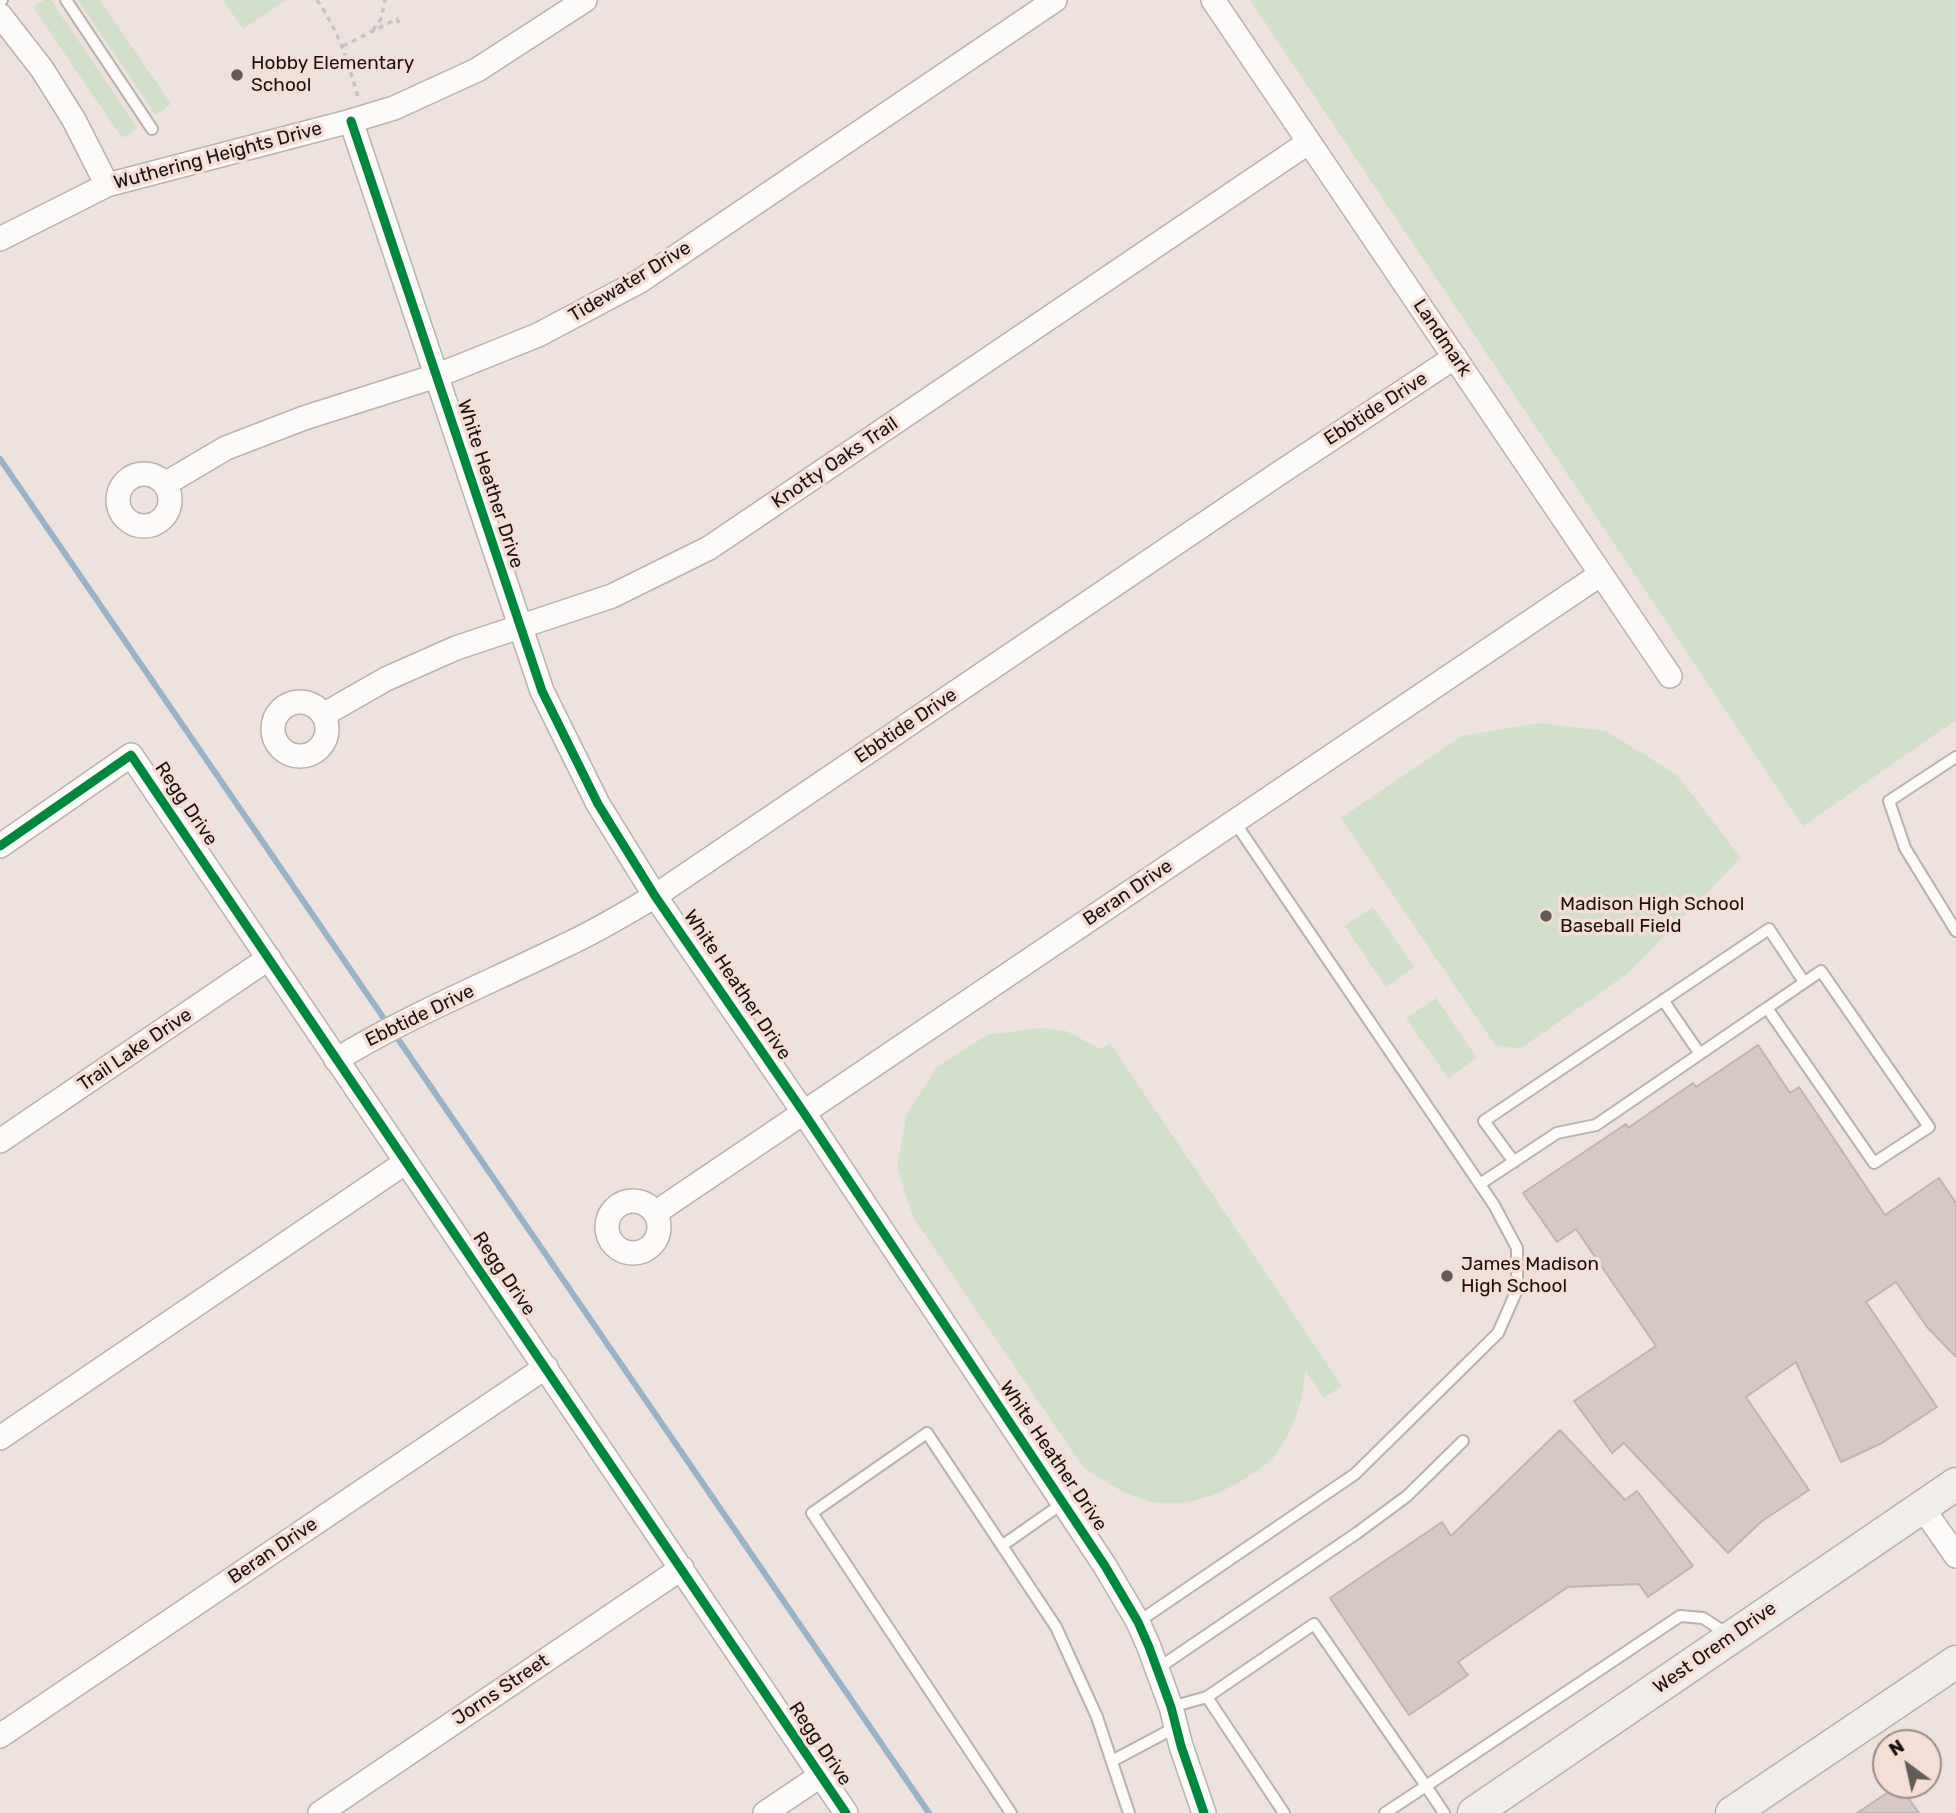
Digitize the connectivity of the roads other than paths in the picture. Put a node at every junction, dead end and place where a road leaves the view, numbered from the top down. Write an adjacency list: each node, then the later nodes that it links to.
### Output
1 (66, 0): 7 (lane)
2 (585, 0): 6 (street, Wuthering Heights Drive)
3 (1055, 0): 12 (street, Tidewater Drive)
4 (1213, 0): 8 (street, Landmark)
5 (4, 28): 9 (street)
6 (357, 119): 9 (street, Wuthering Heights Drive); 12 (street, White Heather Drive)
7 (152, 129)
8 (1309, 142): 11 (street, Landmark); 15 (street, Knotty Oaks Trail)
9 (107, 185): 10 (street, Wuthering Heights Drive)
10 (0, 239)
11 (1455, 358): 14 (street, Landmark); 21 (street, Ebbtide Drive)
12 (436, 376): 13 (street, Tidewater Drive); 15 (street, White Heather Drive)
13 (164, 484)
14 (1601, 574): 16 (street, Landmark); 19 (street, Beran Drive)
15 (519, 625): 17 (street, Knotty Oaks Trail); 21 (street, White Heather Drive)
16 (1670, 676)
17 (323, 715)
18 (1956, 757): 22 (lane)
19 (1234, 821): 29 (street, Beran Drive); 33 (lane)
20 (0, 846): 23 (street, Regg Drive)
21 (655, 896): 28 (street, Ebbtide Drive); 29 (street, White Heather Drive)
22 (1956, 931)
23 (270, 958): 28 (street, Regg Drive); 30 (street, Trail Lake Drive)
24 (1804, 982): 25 (lane); 26 (lane); 26 (lane)
25 (1663, 1000): 27 (lane); 32 (lane)
26 (1767, 1008): 27 (lane)
27 (1700, 1054): 32 (lane)
28 (336, 1059): 31 (street, Regg Drive)
29 (804, 1113): 34 (street, Beran Drive); 39 (street, White Heather Drive)
30 (0, 1141)
31 (407, 1161): 35 (street, Regg Drive); 36 (street)
32 (1514, 1162): 33 (lane)
33 (1480, 1184): 44 (lane)
34 (655, 1213)
35 (546, 1367): 43 (street, Regg Drive); 50 (street, Beran Drive)
36 (0, 1438)
37 (1463, 1441): 47 (lane)
38 (1956, 1484): 40 (main road, West Orem Drive)
39 (1063, 1503): 41 (lane); 44 (street, White Heather Drive)
40 (1922, 1507): 42 (street); 45 (main road, West Orem Drive)
41 (1003, 1545): 51 (lane); 57 (lane)
42 (1956, 1556)
43 (682, 1568): 52 (street, Regg Drive); 54 (street, Jorns Street)
44 (1138, 1622): 47 (street, White Heather Drive)
45 (1732, 1637): 53 (lane); 63 (main road, West Orem Drive)
46 (1956, 1662): 64 (main road)
47 (1157, 1669): 49 (street, White Heather Drive)
48 (1207, 1697): 49 (lane); 53 (lane); 60 (lane)
49 (1173, 1717): 51 (lane); 59 (street, White Heather Drive)
50 (0, 1735)
51 (1112, 1761): 58 (lane)
52 (820, 1776): 55 (street); 56 (street, Regg Drive)
53 (1426, 1786): 61 (lane); 62 (lane)
54 (320, 1813)
55 (765, 1813)
56 (846, 1813)
57 (1011, 1813)
58 (1129, 1813)
59 (1204, 1813)
60 (1284, 1813)
61 (1385, 1813)
62 (1444, 1813)
63 (1474, 1813)
64 (1732, 1813)

